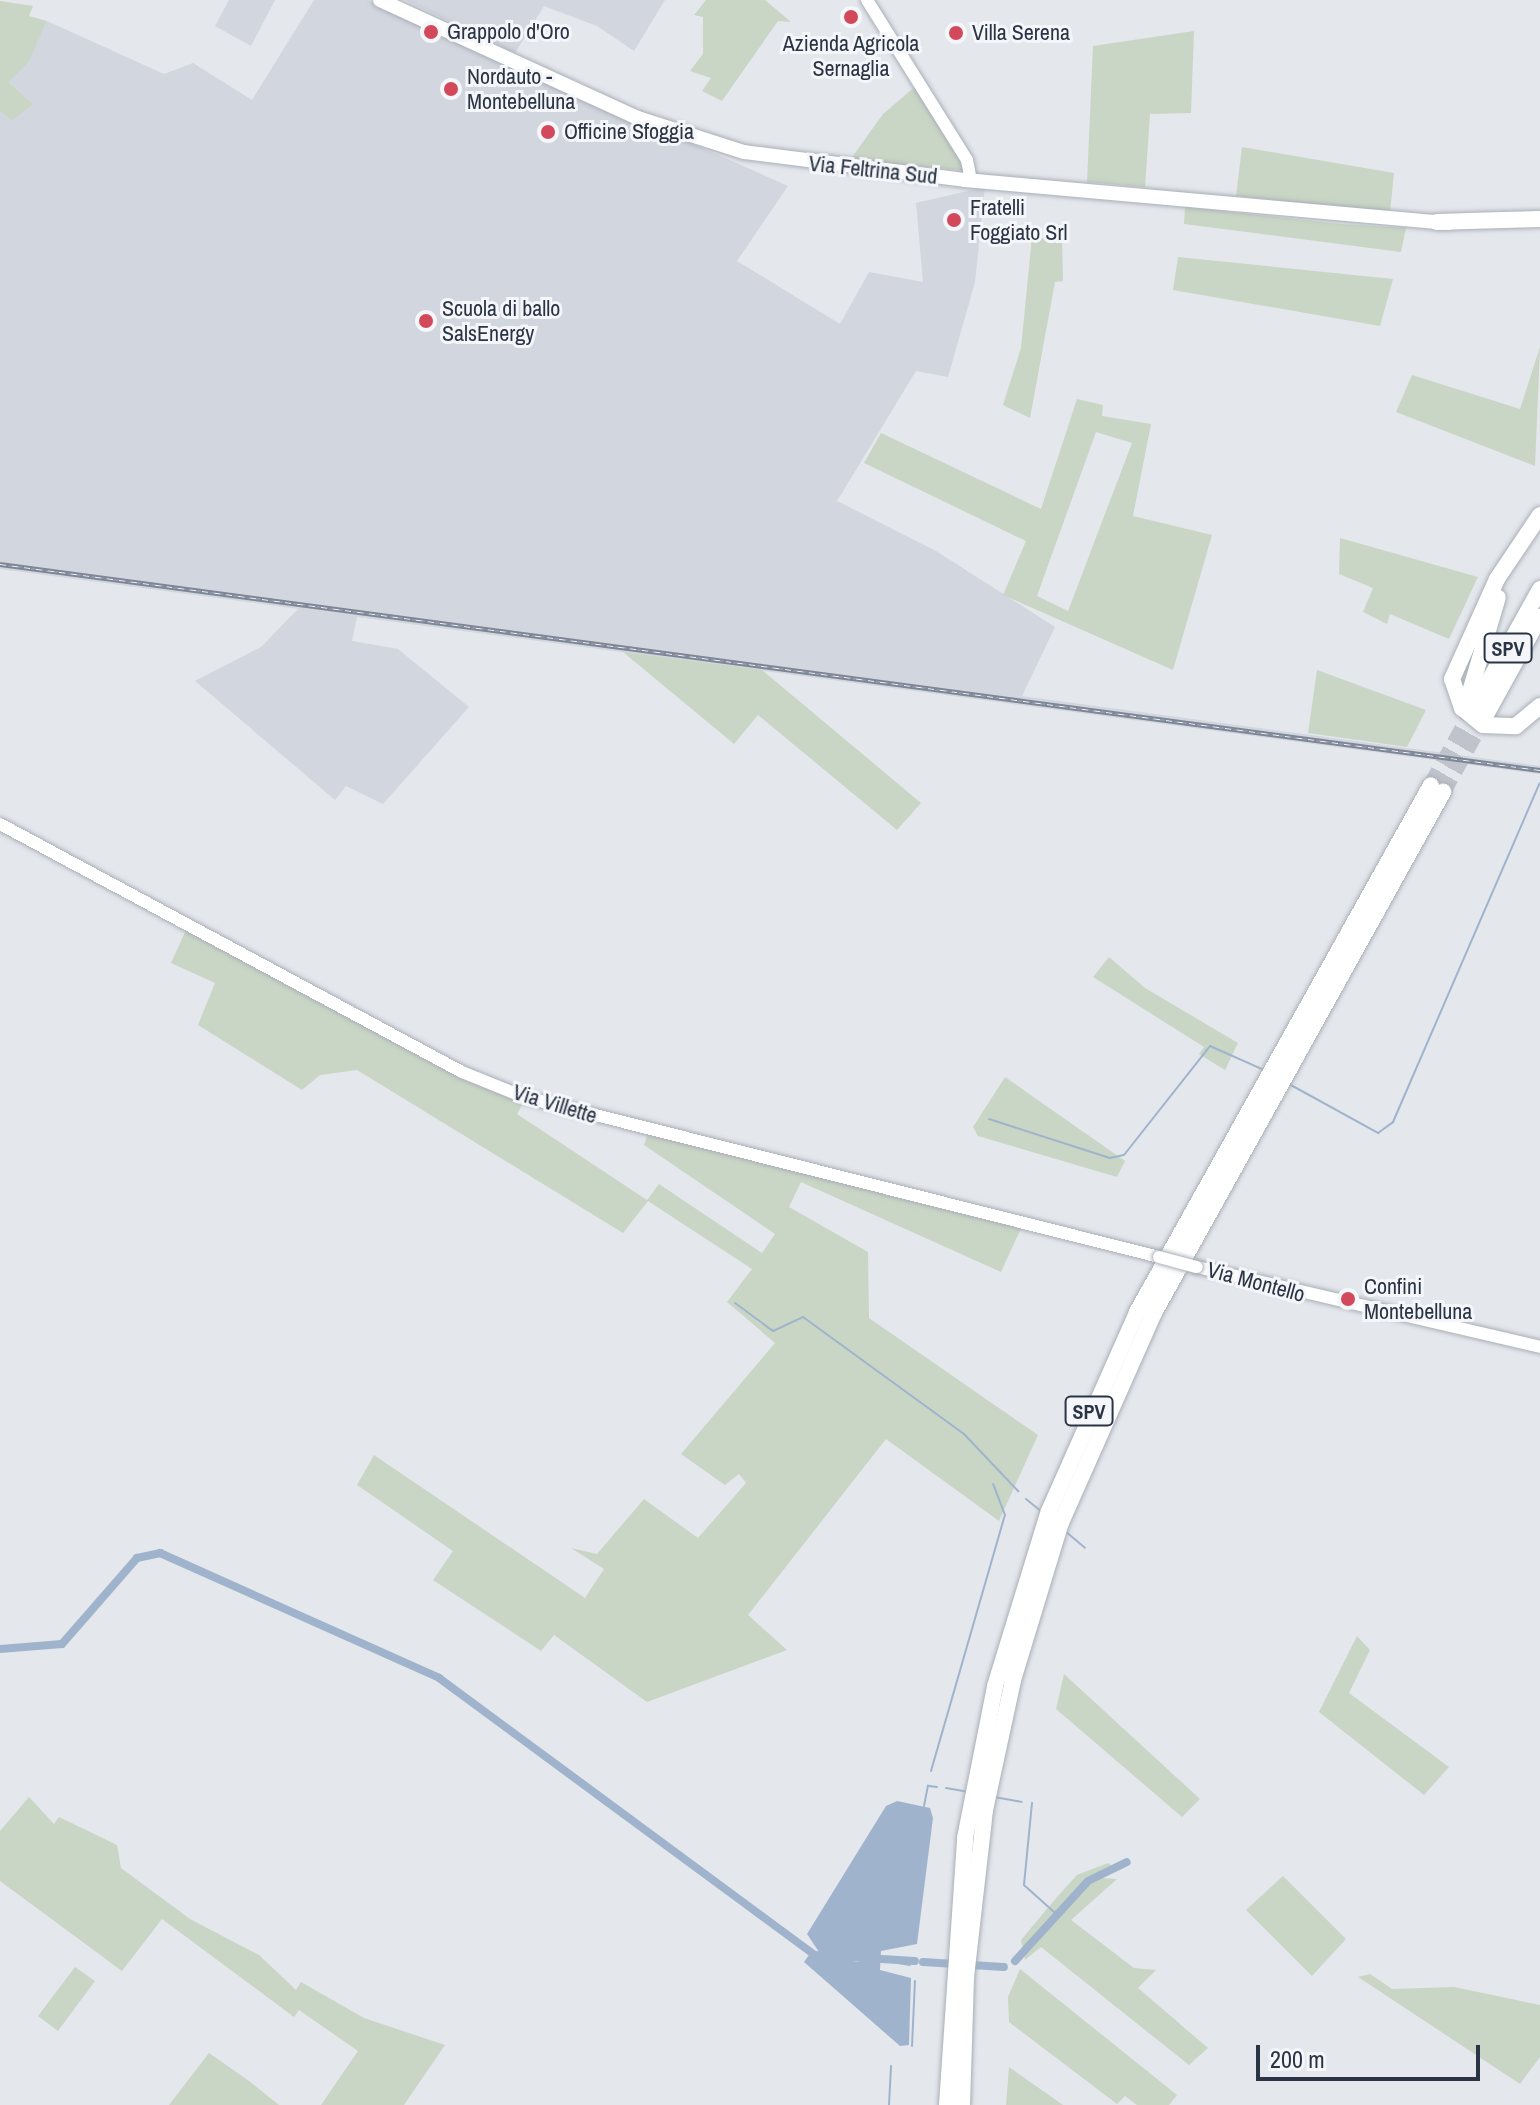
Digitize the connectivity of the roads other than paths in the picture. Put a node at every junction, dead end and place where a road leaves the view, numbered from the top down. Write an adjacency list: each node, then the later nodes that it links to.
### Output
1 (380, 0): 3 (main road, Via Feltrina Sud)
2 (867, 0): 3 (street)
3 (971, 181): 5 (main road, Via Feltrina Sud)
4 (1540, 219): 5 (highway)
5 (1437, 222): 6 (main road, Via Feltrina Sud)
6 (1540, 226)
7 (1540, 515): 8 (highway)
8 (1521, 544): 11 (highway); 12 (highway)
9 (1540, 589): 12 (highway, SPV)
10 (1540, 617): 12 (highway, SPV)
11 (1540, 706)
12 (1476, 707)
13 (0, 824): 14 (street, Via Villette)
14 (1159, 1257): 15 (street, Via Montello, bridge)
15 (1540, 1347)
16 (947, 2105): 17 (highway, SPV)
17 (962, 2105)

